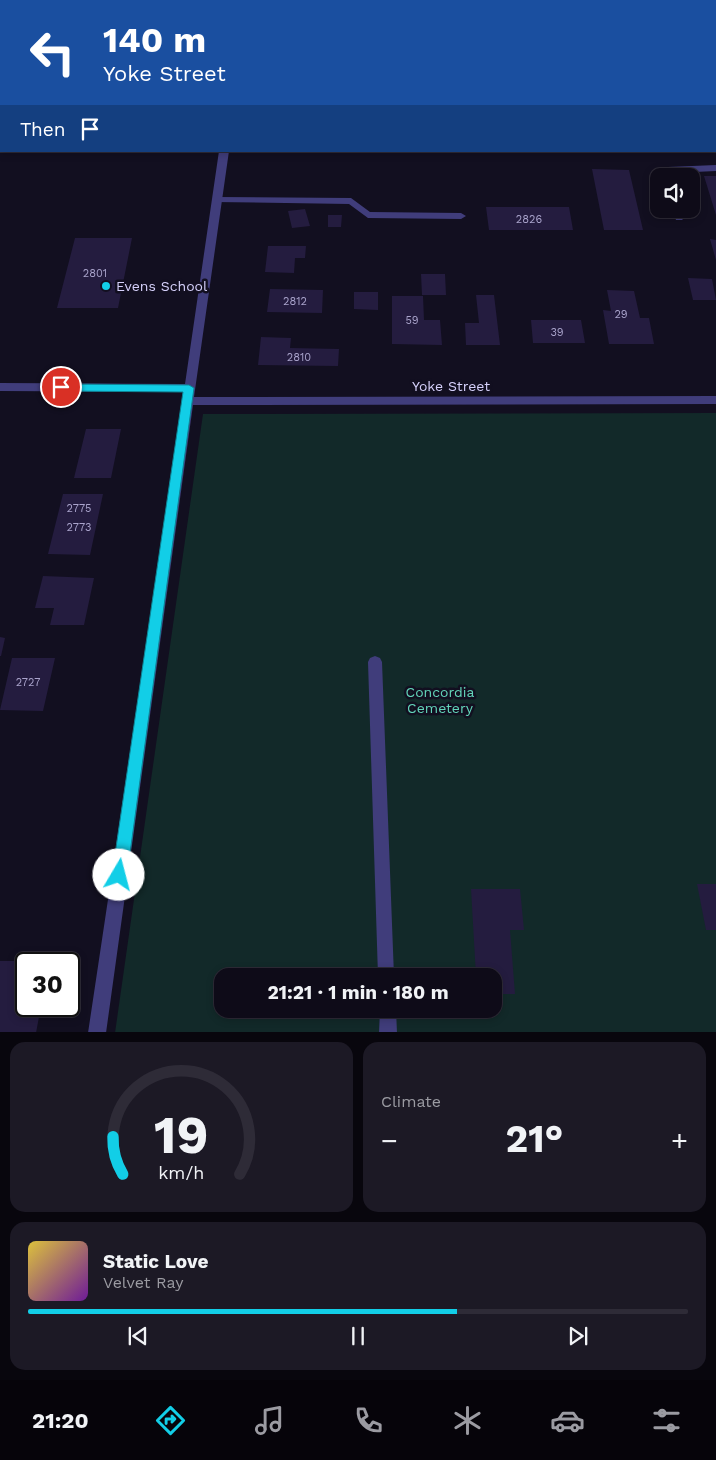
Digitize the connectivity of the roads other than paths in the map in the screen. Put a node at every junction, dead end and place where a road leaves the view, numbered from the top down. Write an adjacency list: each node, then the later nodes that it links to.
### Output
1 (224, 152): 4 (street)
2 (716, 168): 3 (street)
3 (700, 169)
4 (217, 200): 5 (street); 7 (street)
5 (460, 216)
6 (0, 387): 7 (street, Yoke Street)
7 (188, 395): 8 (street, Yoke Street); 12 (street)
8 (716, 400)
9 (375, 662): 10 (street)
10 (386, 968)
11 (388, 1018): 13 (street)
12 (97, 1032)
13 (388, 1032)

